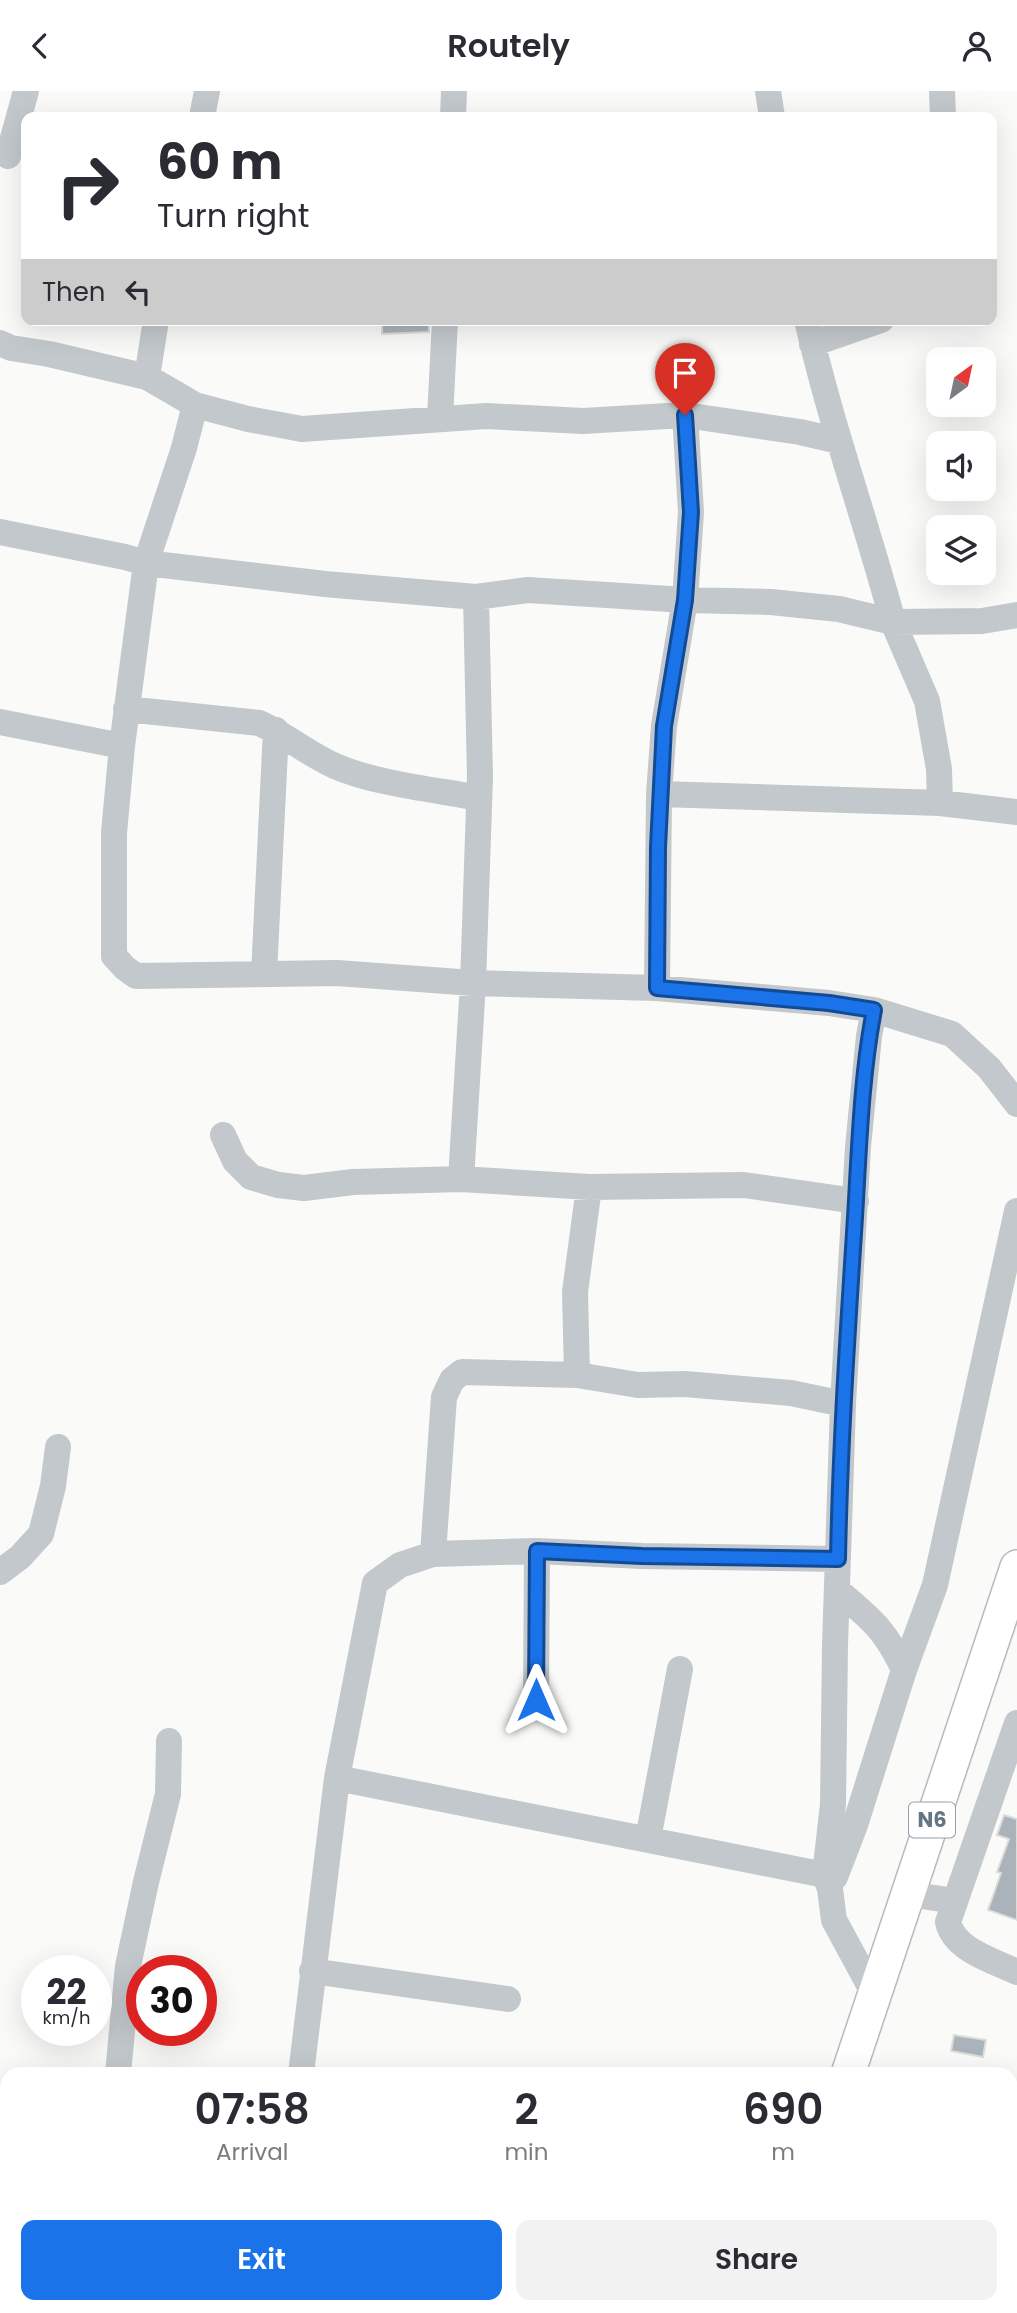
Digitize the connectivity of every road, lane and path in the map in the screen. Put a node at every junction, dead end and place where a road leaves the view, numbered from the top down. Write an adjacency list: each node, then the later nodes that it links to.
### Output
1 (26, 91): 6 (street)
2 (207, 91): 7 (street)
3 (454, 91): 8 (street)
4 (768, 91): 9 (street)
5 (942, 91): 10 (street)
6 (21, 112)
7 (203, 112)
8 (453, 112)
9 (771, 112)
10 (943, 112)
11 (21, 113): 12 (street)
12 (11, 157)
13 (155, 326): 18 (street)
14 (445, 326): 21 (street)
15 (846, 326): 16 (street)
16 (810, 332): 22 (street)
17 (0, 343): 18 (street)
18 (147, 377): 19 (street)
19 (195, 405): 21 (street); 24 (street)
20 (685, 415): 21 (street); 22 (street); 26 (street)
21 (440, 418)
22 (839, 441): 28 (street)
23 (0, 532): 24 (street)
24 (146, 563): 25 (street); 29 (street)
25 (475, 597): 26 (street); 34 (street)
26 (685, 600): 28 (street); 33 (street)
27 (1017, 615): 28 (street)
28 (893, 622): 35 (street)
29 (126, 709): 31 (street); 32 (street)
30 (0, 722): 32 (street)
31 (276, 730): 34 (street); 37 (street)
32 (122, 746): 37 (street)
33 (659, 794): 35 (street); 39 (street)
34 (480, 798): 38 (street)
35 (940, 803): 36 (street)
36 (1017, 812)
37 (264, 974): 38 (street)
38 (473, 983): 39 (street); 43 (street)
39 (657, 988): 40 (street)
40 (874, 1010): 41 (street); 45 (street)
41 (1017, 1104)
42 (223, 1135): 43 (street)
43 (461, 1179): 44 (street)
44 (589, 1187): 45 (street); 47 (street)
45 (856, 1201): 48 (street)
46 (1017, 1211): 57 (street)
47 (577, 1374): 48 (street); 51 (street)
48 (843, 1404): 52 (street)
49 (58, 1447): 54 (street)
50 (537, 1551): 51 (street); 52 (street); 58 (street)
51 (433, 1554): 61 (street)
52 (838, 1559): 55 (street)
53 (1017, 1567): 64 (main road, N6)
54 (0, 1572)
55 (837, 1590): 57 (street); 63 (street)
56 (680, 1669): 62 (street)
57 (904, 1670): 63 (street)
58 (536, 1700)
59 (1017, 1723): 65 (street)
60 (169, 1741): 70 (street)
61 (337, 1778): 62 (street); 66 (street)
62 (648, 1839): 63 (street)
63 (827, 1882): 68 (street)
64 (908, 1894): 65 (street); 68 (main road, N6)
65 (955, 1901): 67 (street)
66 (312, 1971): 69 (street); 71 (street)
67 (1017, 1972)
68 (873, 1992): 72 (main road, N6)
69 (508, 1999)
70 (119, 2067)
71 (302, 2067)
72 (850, 2067)

